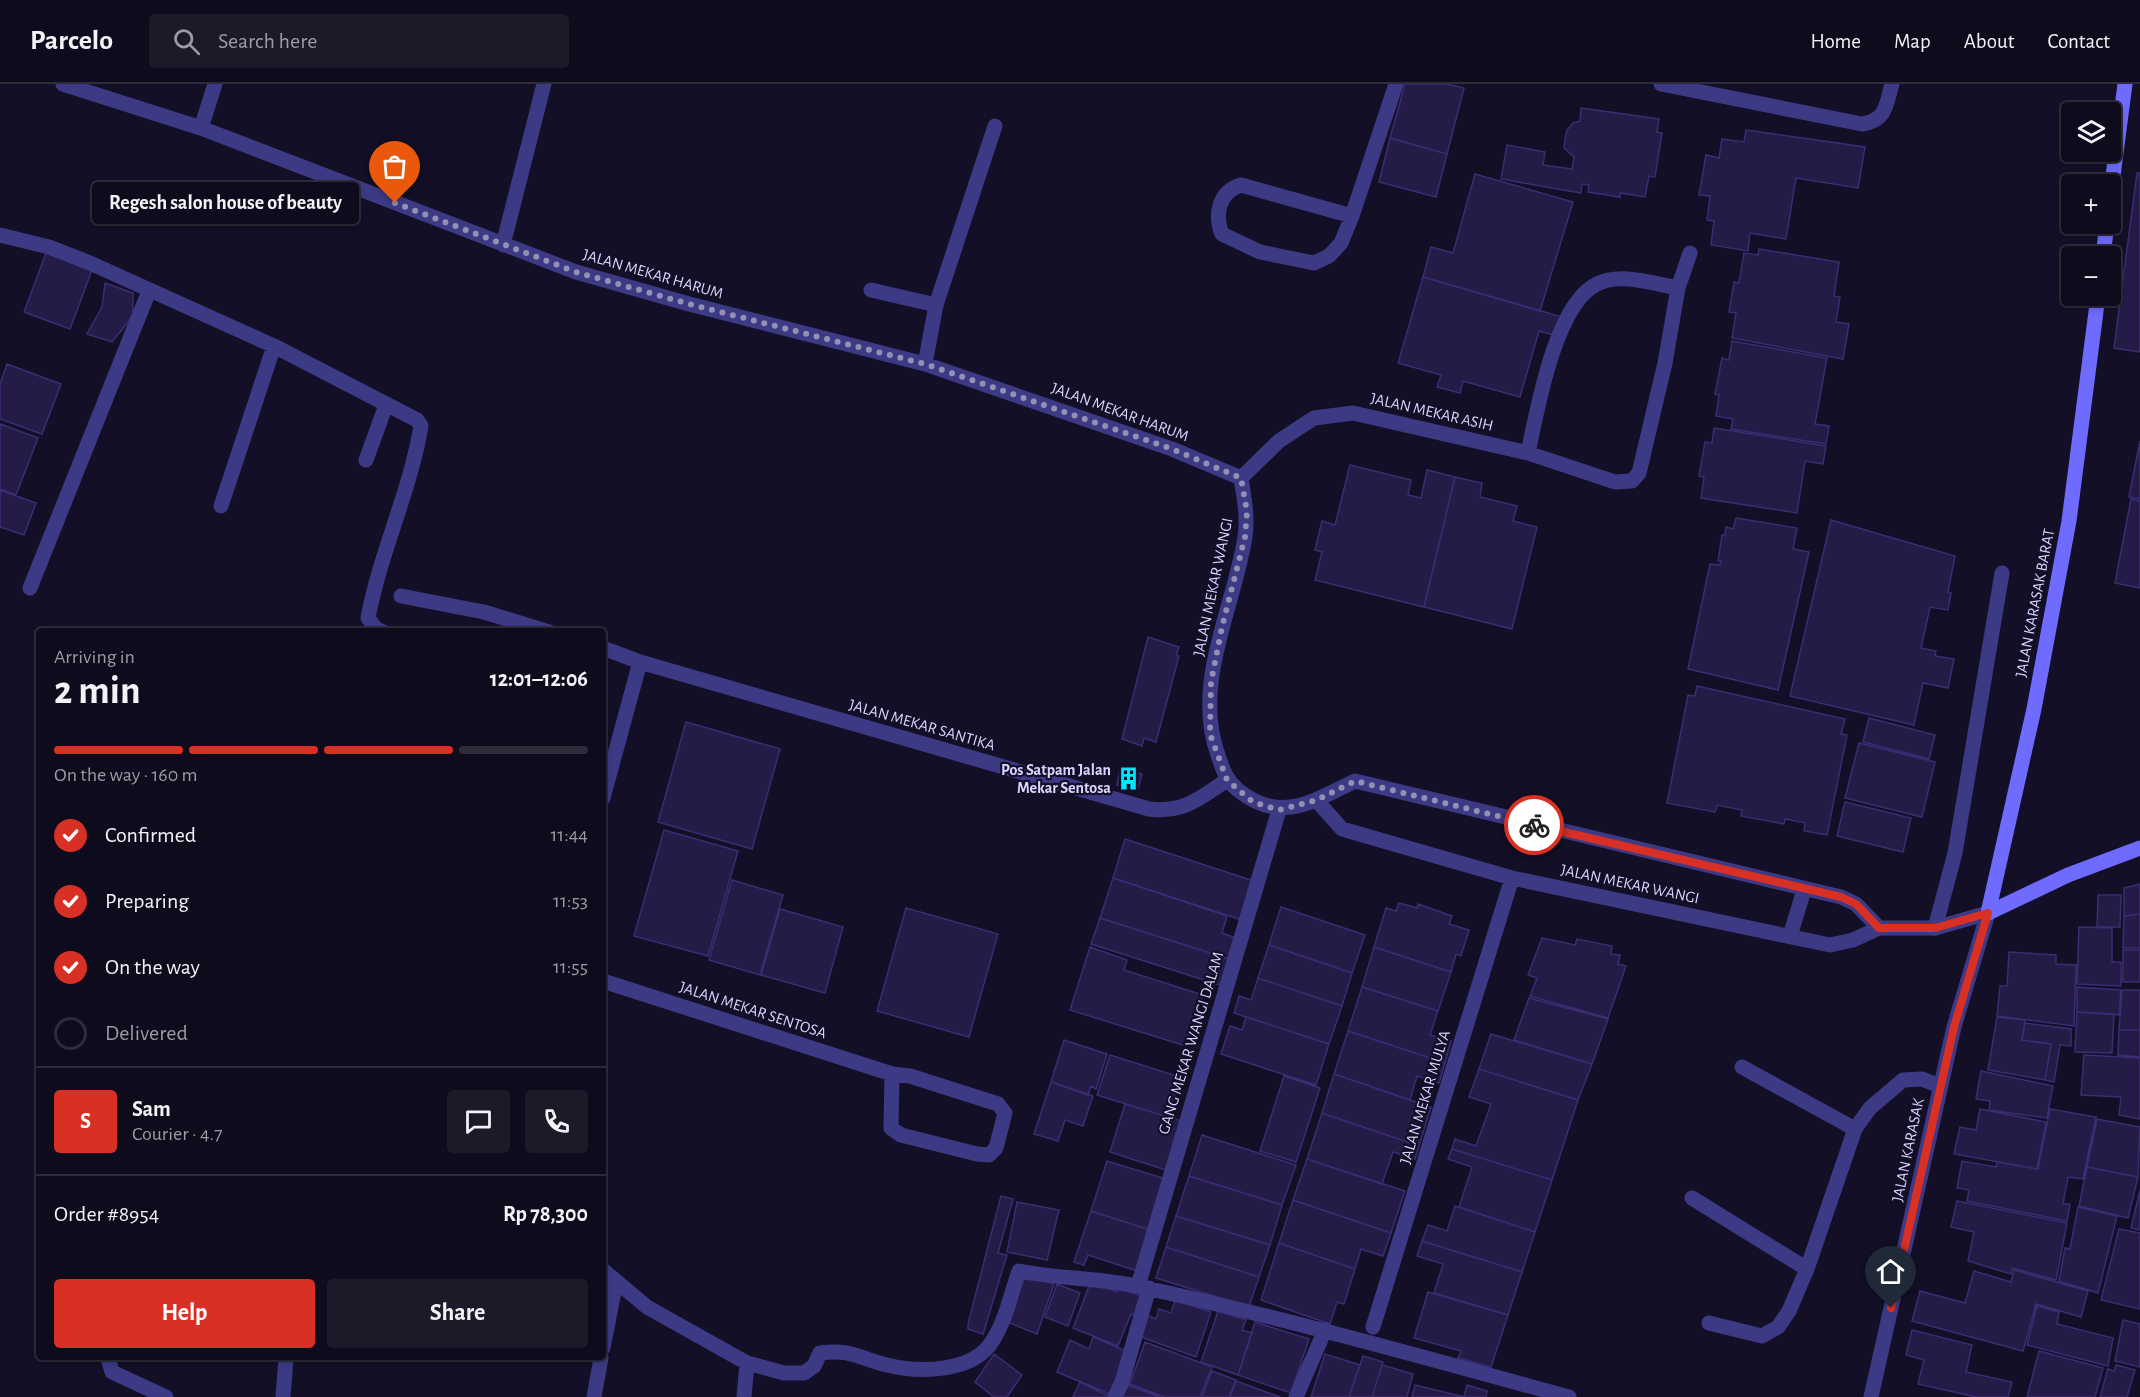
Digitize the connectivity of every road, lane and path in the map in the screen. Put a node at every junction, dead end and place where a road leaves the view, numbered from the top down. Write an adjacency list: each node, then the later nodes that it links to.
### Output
1 (63, 84): 9 (street, JALAN MEKAR HARUM)
2 (215, 84): 9 (street)
3 (544, 84): 13 (street)
4 (1396, 84): 11 (street)
5 (1661, 84): 6 (street)
6 (1892, 84)
7 (2125, 84): 10 (street)
8 (995, 126): 18 (street)
9 (201, 128): 13 (street, JALAN MEKAR HARUM)
10 (2113, 174)
11 (1352, 216): 11 (street)
12 (0, 235): 17 (street)
13 (503, 245): 21 (street, JALAN MEKAR HARUM)
14 (1690, 253): 15 (street, JALAN MEKAR ASIH)
15 (1678, 288): 23 (street); 23 (street, JALAN MEKAR ASIH)
16 (871, 290): 18 (street)
17 (149, 291): 20 (street); 28 (street)
18 (936, 305): 21 (street)
19 (2097, 306): 41 (street, JALAN KARASAK BARAT)
20 (274, 346): 22 (street); 26 (street)
21 (925, 364): 25 (street, JALAN MEKAR HARUM)
22 (386, 405): 24 (street); 30 (street)
23 (1528, 453): 25 (street, JALAN MEKAR ASIH)
24 (366, 460)
25 (1241, 478): 34 (street, JALAN MEKAR WANGI)
26 (221, 506)
27 (2002, 573): 43 (street)
28 (30, 588)
29 (401, 596): 31 (street)
30 (375, 628)
31 (536, 628)
32 (606, 649): 33 (street, JALAN MEKAR SANTIKA)
33 (640, 662): 34 (street, JALAN MEKAR SANTIKA); 35 (street)
34 (1227, 780): 37 (street, JALAN MEKAR WANGI)
35 (606, 787)
36 (1317, 800): 37 (street, JALAN MEKAR WANGI); 39 (street, JALAN MEKAR WANGI); 40 (street, JALAN MEKAR WANGI)
37 (1279, 810): 54 (street, GANG MEKAR WANGI DALAM)
38 (2140, 848): 41 (street, JALAN MEKAR WANGI)
39 (1512, 878): 44 (street, JALAN MEKAR WANGI); 56 (street, JALAN MEKAR MULYA)
40 (1804, 890): 42 (street, JALAN MEKAR WANGI); 44 (street)
41 (1988, 913): 43 (street, JALAN MEKAR WANGI); 48 (street, JALAN KARASAK)
42 (1879, 928): 43 (street, JALAN MEKAR WANGI); 44 (street, JALAN MEKAR WANGI)
43 (1935, 928)
44 (1790, 936)
45 (606, 982): 47 (street, JALAN MEKAR SENTOSA)
46 (1742, 1067): 49 (street)
47 (892, 1074): 47 (street, JALAN MEKAR SENTOSA)
48 (1940, 1086): 49 (street); 70 (street, JALAN KARASAK)
49 (1855, 1129): 51 (street)
50 (1692, 1198): 51 (street)
51 (1808, 1269): 55 (street)
52 (606, 1273): 53 (street)
53 (615, 1283): 58 (street); 62 (street)
54 (1143, 1287): 57 (street); 62 (street); 67 (street, GANG MEKAR WANGI DALAM)
55 (1709, 1323)
56 (1373, 1327)
57 (1325, 1330): 68 (street); 69 (street)
58 (606, 1332)
59 (109, 1360): 63 (street)
60 (286, 1360): 64 (street)
61 (601, 1360): 65 (street)
62 (747, 1363): 66 (street)
63 (166, 1397)
64 (283, 1397)
65 (594, 1397)
66 (744, 1397)
67 (1115, 1397)
68 (1296, 1397)
69 (1569, 1397)
70 (1871, 1397)

